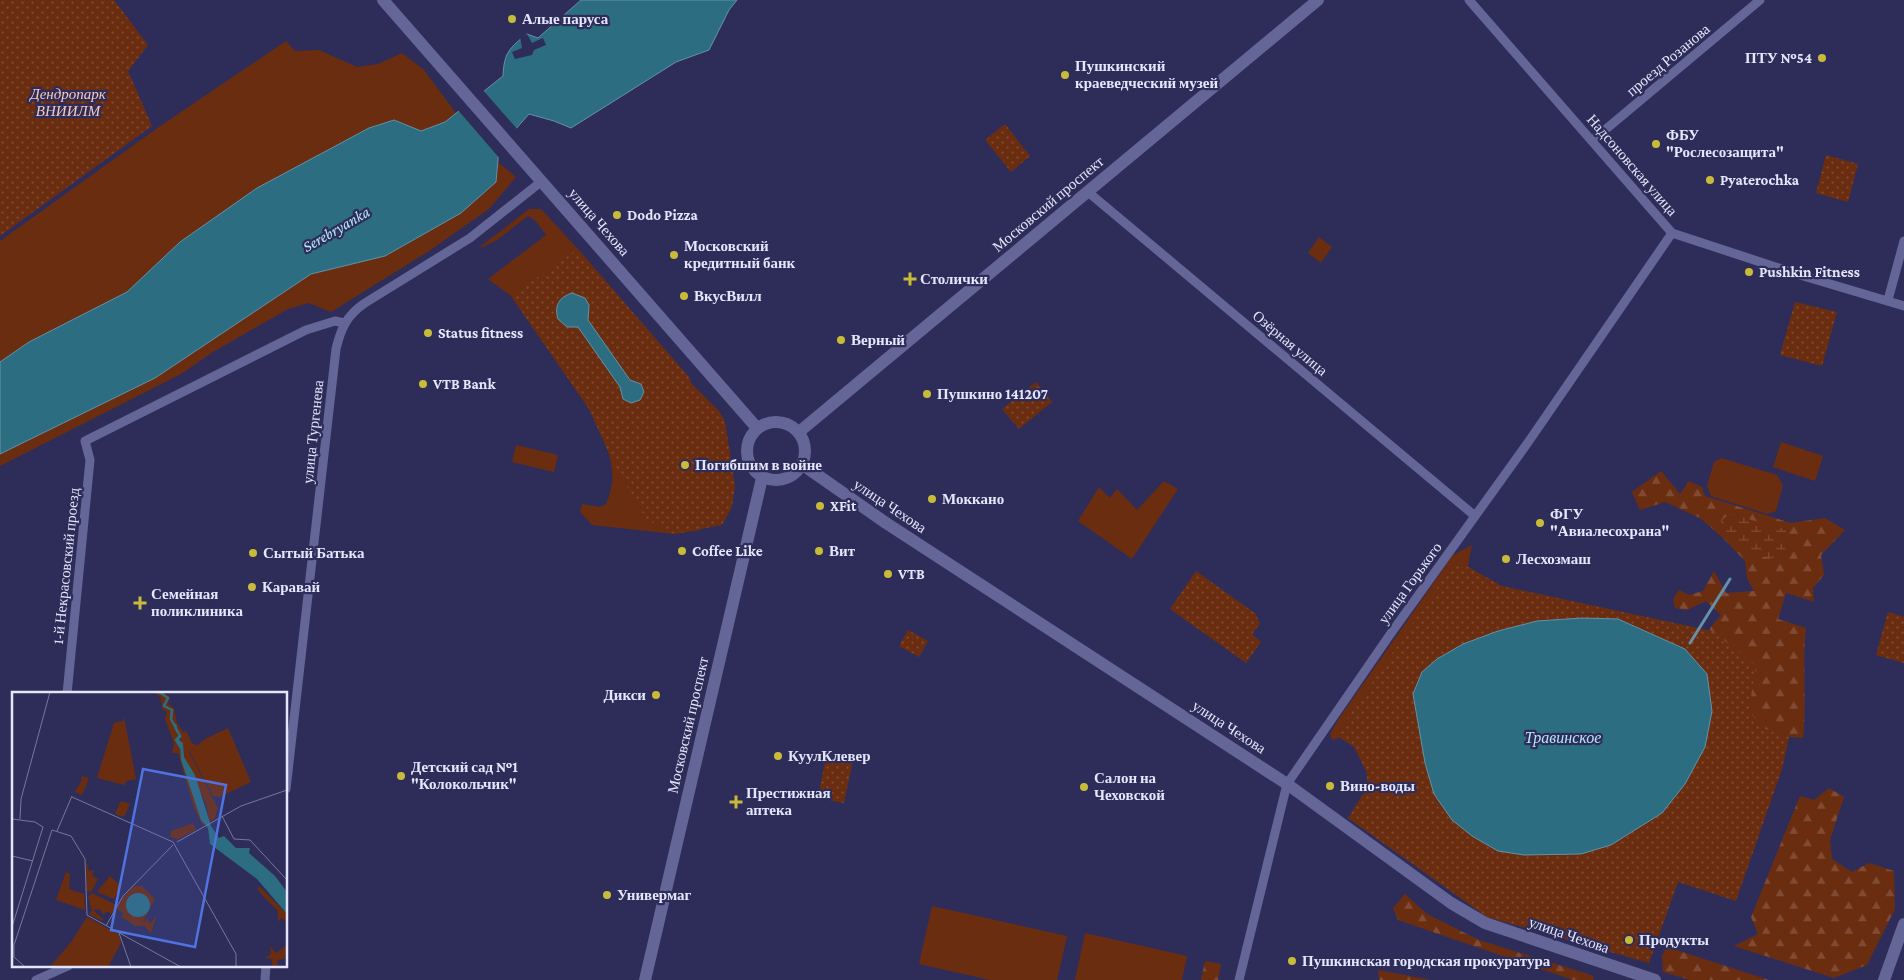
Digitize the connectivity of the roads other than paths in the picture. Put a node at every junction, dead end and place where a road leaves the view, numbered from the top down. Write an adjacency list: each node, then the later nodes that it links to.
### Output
1 (383, 0): 6 (main road, улица Чехова)
2 (1318, 0): 7 (main road, Московский проспект)
3 (1469, 0): 5 (street, Надсоновская улица)
4 (1760, 0): 5 (street, проезд Розанова)
5 (1593, 140): 8 (street, Надсоновская улица)
6 (542, 181): 12 (street, улица Тургенева); 13 (main road, улица Чехова)
7 (1088, 192): 14 (main road, Московский проспект); 17 (street, Озёрная улица)
8 (1672, 233): 10 (street, Надсоновская улица); 17 (street, улица Горького)
9 (1904, 241): 10 (street)
10 (1888, 300): 11 (street, Надсоновская улица)
11 (1904, 306)
12 (344, 323): 18 (street, 1-й Некрасовский проезд); 19 (street, улица Тургенева)
13 (757, 428): 14 (main road); 16 (main road)
14 (799, 432): 15 (main road)
15 (803, 465): 16 (main road); 20 (main road, улица Чехова)
16 (762, 478): 24 (main road, Московский проспект)
17 (1475, 516): 20 (street, улица Горького)
18 (66, 692)
19 (288, 771)
20 (1286, 784): 25 (street, улица Горького); 26 (main road, улица Чехова)
21 (1904, 924): 27 (main road)
22 (63, 968): 23 (street)
23 (36, 980)
24 (645, 980)
25 (1239, 980)
26 (1654, 980)
27 (1884, 980)

